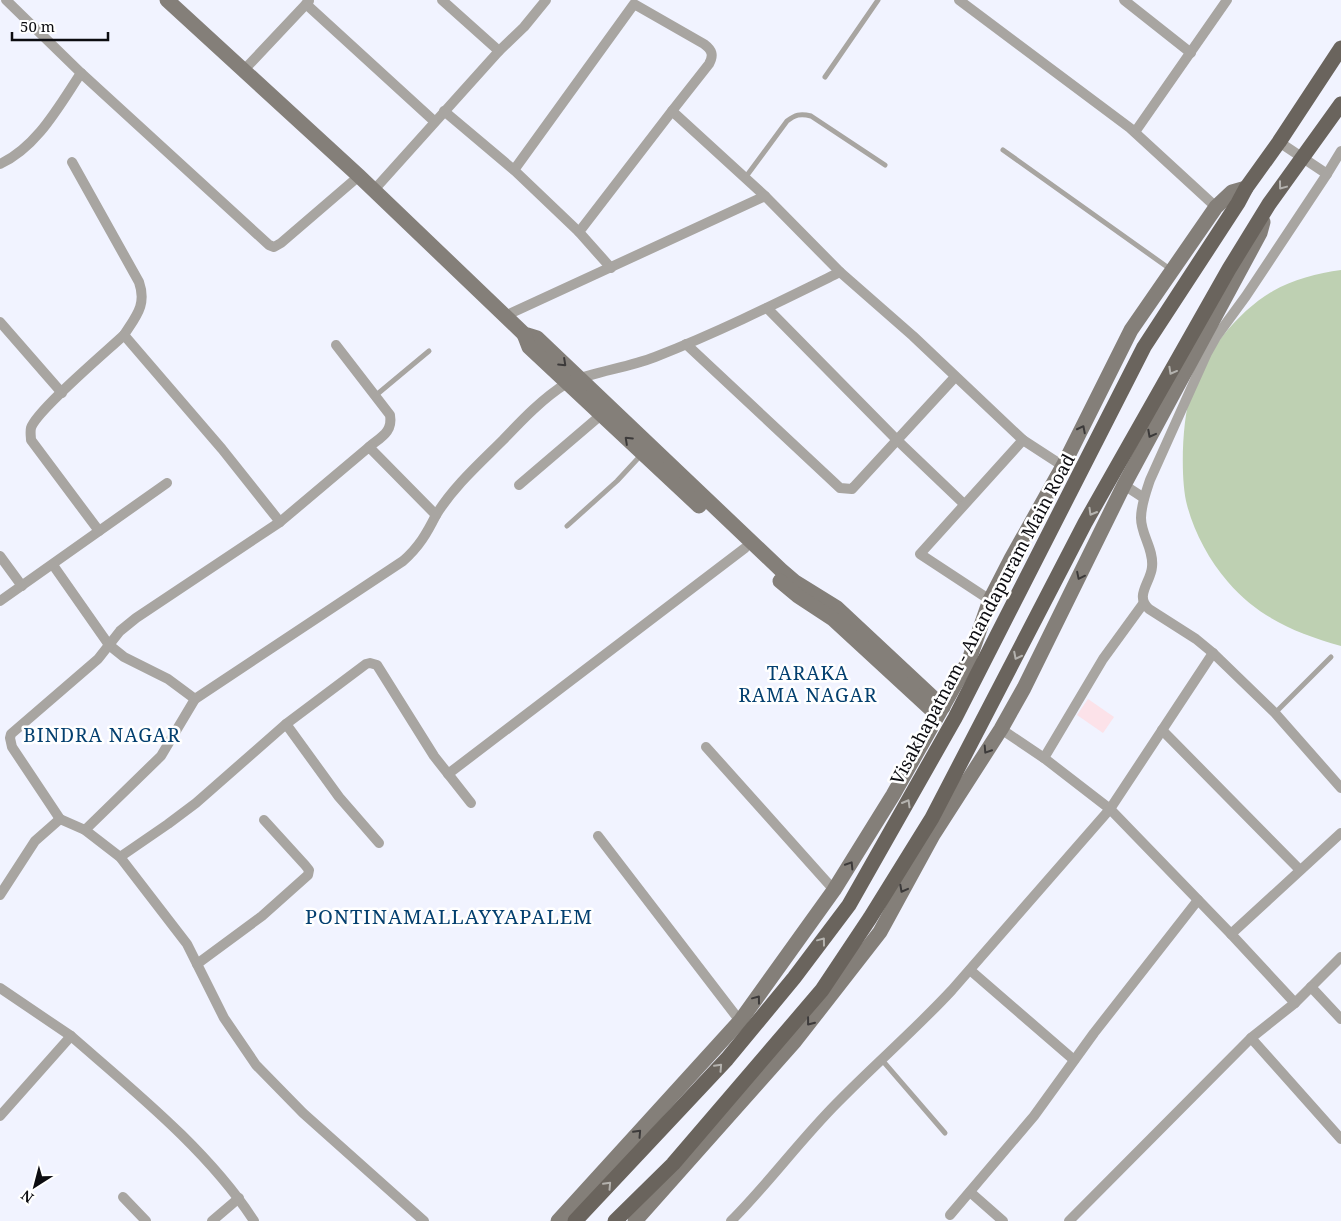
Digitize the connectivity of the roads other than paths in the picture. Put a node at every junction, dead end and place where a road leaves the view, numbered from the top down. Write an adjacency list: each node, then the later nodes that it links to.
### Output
1 (6, 0): 15 (street)
2 (166, 0): 14 (street)
3 (442, 0): 12 (street)
4 (546, 0): 12 (street)
5 (878, 0): 16 (lane)
6 (959, 0): 21 (street)
7 (1124, 0): 13 (street)
8 (1227, 0): 13 (street)
9 (308, 2): 14 (street); 20 (street)
10 (631, 2): 18 (street); 29 (street)
11 (1341, 48): 22 (main road, Visakhapatnam - Anandapuram Main Road)
12 (499, 51): 19 (street)
13 (1191, 52): 21 (street)
14 (244, 70): 31 (street)
15 (81, 73): 27 (street); 31 (street)
16 (825, 77)
17 (1341, 104): 25 (main road)
18 (672, 110): 32 (street); 38 (street)
19 (444, 111): 20 (street); 29 (street)
20 (434, 121): 34 (street)
21 (1135, 132): 37 (street)
22 (1279, 142): 25 (street); 33 (main road, Visakhapatnam - Anandapuram Main Road)
23 (1003, 150): 40 (lane)
24 (1341, 151): 30 (street)
25 (1304, 158): 30 (street); 36 (main road, one-way to 36)
26 (72, 162): 45 (street)
27 (0, 164)
28 (885, 166): 32 (lane)
29 (514, 170): 38 (street)
30 (1327, 174): 62 (street)
31 (359, 176): 34 (street)
32 (745, 178): 35 (street)
33 (1246, 188): 37 (street); 126 (main road, Visakhapatnam - Anandapuram Main Road, one-way to 33)
34 (374, 190): 43 (street)
35 (765, 196): 39 (street); 41 (street)
36 (1269, 204): 61 (street, one-way to 61); 127 (main road, one-way to 127)
37 (1216, 207): 40 (street)
38 (579, 232): 39 (street)
39 (611, 268): 43 (street)
40 (1172, 271): 58 (street, one-way to 40)
41 (840, 272): 42 (street); 49 (street)
42 (766, 308): 46 (street); 54 (street)
43 (505, 316): 50 (street)
44 (0, 322): 51 (street)
45 (124, 335): 51 (street); 65 (street)
46 (686, 344): 50 (street); 54 (street)
47 (336, 345): 52 (street)
48 (429, 351): 52 (lane)
49 (955, 377): 54 (street); 55 (street)
50 (573, 380): 53 (street); 64 (street); 79 (street)
51 (62, 393): 67 (street)
52 (375, 396): 56 (street)
53 (601, 415): 57 (street, one-way to 53); 60 (street)
54 (897, 440): 63 (street)
55 (1022, 440): 58 (street); 63 (street)
56 (369, 447): 64 (street); 65 (street)
57 (643, 454): 66 (lane); 68 (street)
58 (1063, 466): 72 (street)
59 (167, 483): 67 (street)
60 (519, 485)
61 (1124, 485): 62 (street); 82 (street, one-way to 82)
62 (1144, 498): 74 (street)
63 (964, 504): 72 (street)
64 (436, 515): 78 (street)
65 (280, 522): 75 (street)
66 (567, 526)
67 (99, 531): 70 (street)
68 (745, 548): 79 (street); 86 (street)
69 (0, 556): 71 (street)
70 (53, 564): 71 (street); 75 (street)
71 (22, 586): 73 (street)
72 (990, 600): 79 (street)
73 (0, 601)
74 (1143, 604): 76 (street); 85 (street)
75 (109, 646): 78 (street); 90 (street)
76 (1213, 653): 80 (street); 83 (street)
77 (1331, 657): 80 (lane)
78 (195, 699): 92 (street)
79 (941, 712): 98 (street, one-way to 79)
80 (1275, 713): 87 (street)
81 (286, 724): 86 (street); 95 (street); 96 (street)
82 (1000, 729): 85 (street); 128 (street, one-way to 128)
83 (1162, 730): 89 (street); 97 (street)
84 (706, 747): 98 (street)
85 (1044, 758): 89 (street)
86 (448, 774): 88 (street)
87 (1341, 788)
88 (471, 803)
89 (1110, 809): 100 (street); 104 (street)
90 (60, 819): 92 (street); 99 (street)
91 (264, 820): 103 (street)
92 (85, 830): 96 (street)
93 (1341, 833): 97 (street)
94 (598, 836): 109 (street)
95 (378, 843)
96 (120, 857): 103 (street)
97 (1300, 870): 101 (street)
98 (834, 890): 109 (street, one-way to 98)
99 (0, 895)
100 (1198, 900): 101 (street); 113 (street)
101 (1231, 934): 107 (street)
102 (1341, 957): 105 (street)
103 (198, 964): 124 (street)
104 (970, 970): 112 (street); 113 (street)
105 (1311, 987): 107 (street); 108 (street)
106 (0, 988): 110 (street)
107 (1295, 1003): 111 (street)
108 (1341, 1019)
109 (740, 1021): 125 (street, one-way to 109)
110 (71, 1036): 114 (street); 119 (street)
111 (1251, 1038): 116 (street); 131 (street)
112 (882, 1060): 115 (lane); 129 (street)
113 (1074, 1060): 117 (street)
114 (0, 1116)
115 (945, 1133)
116 (1341, 1139)
117 (970, 1192): 120 (street); 130 (street)
118 (123, 1197): 121 (street)
119 (239, 1198): 122 (street); 123 (street)
120 (950, 1216)
121 (146, 1221)
122 (212, 1221)
123 (254, 1221)
124 (424, 1221)
125 (558, 1221)
126 (575, 1221)
127 (615, 1221)
128 (635, 1221)
129 (731, 1221)
130 (1003, 1221)
131 (1069, 1221)

